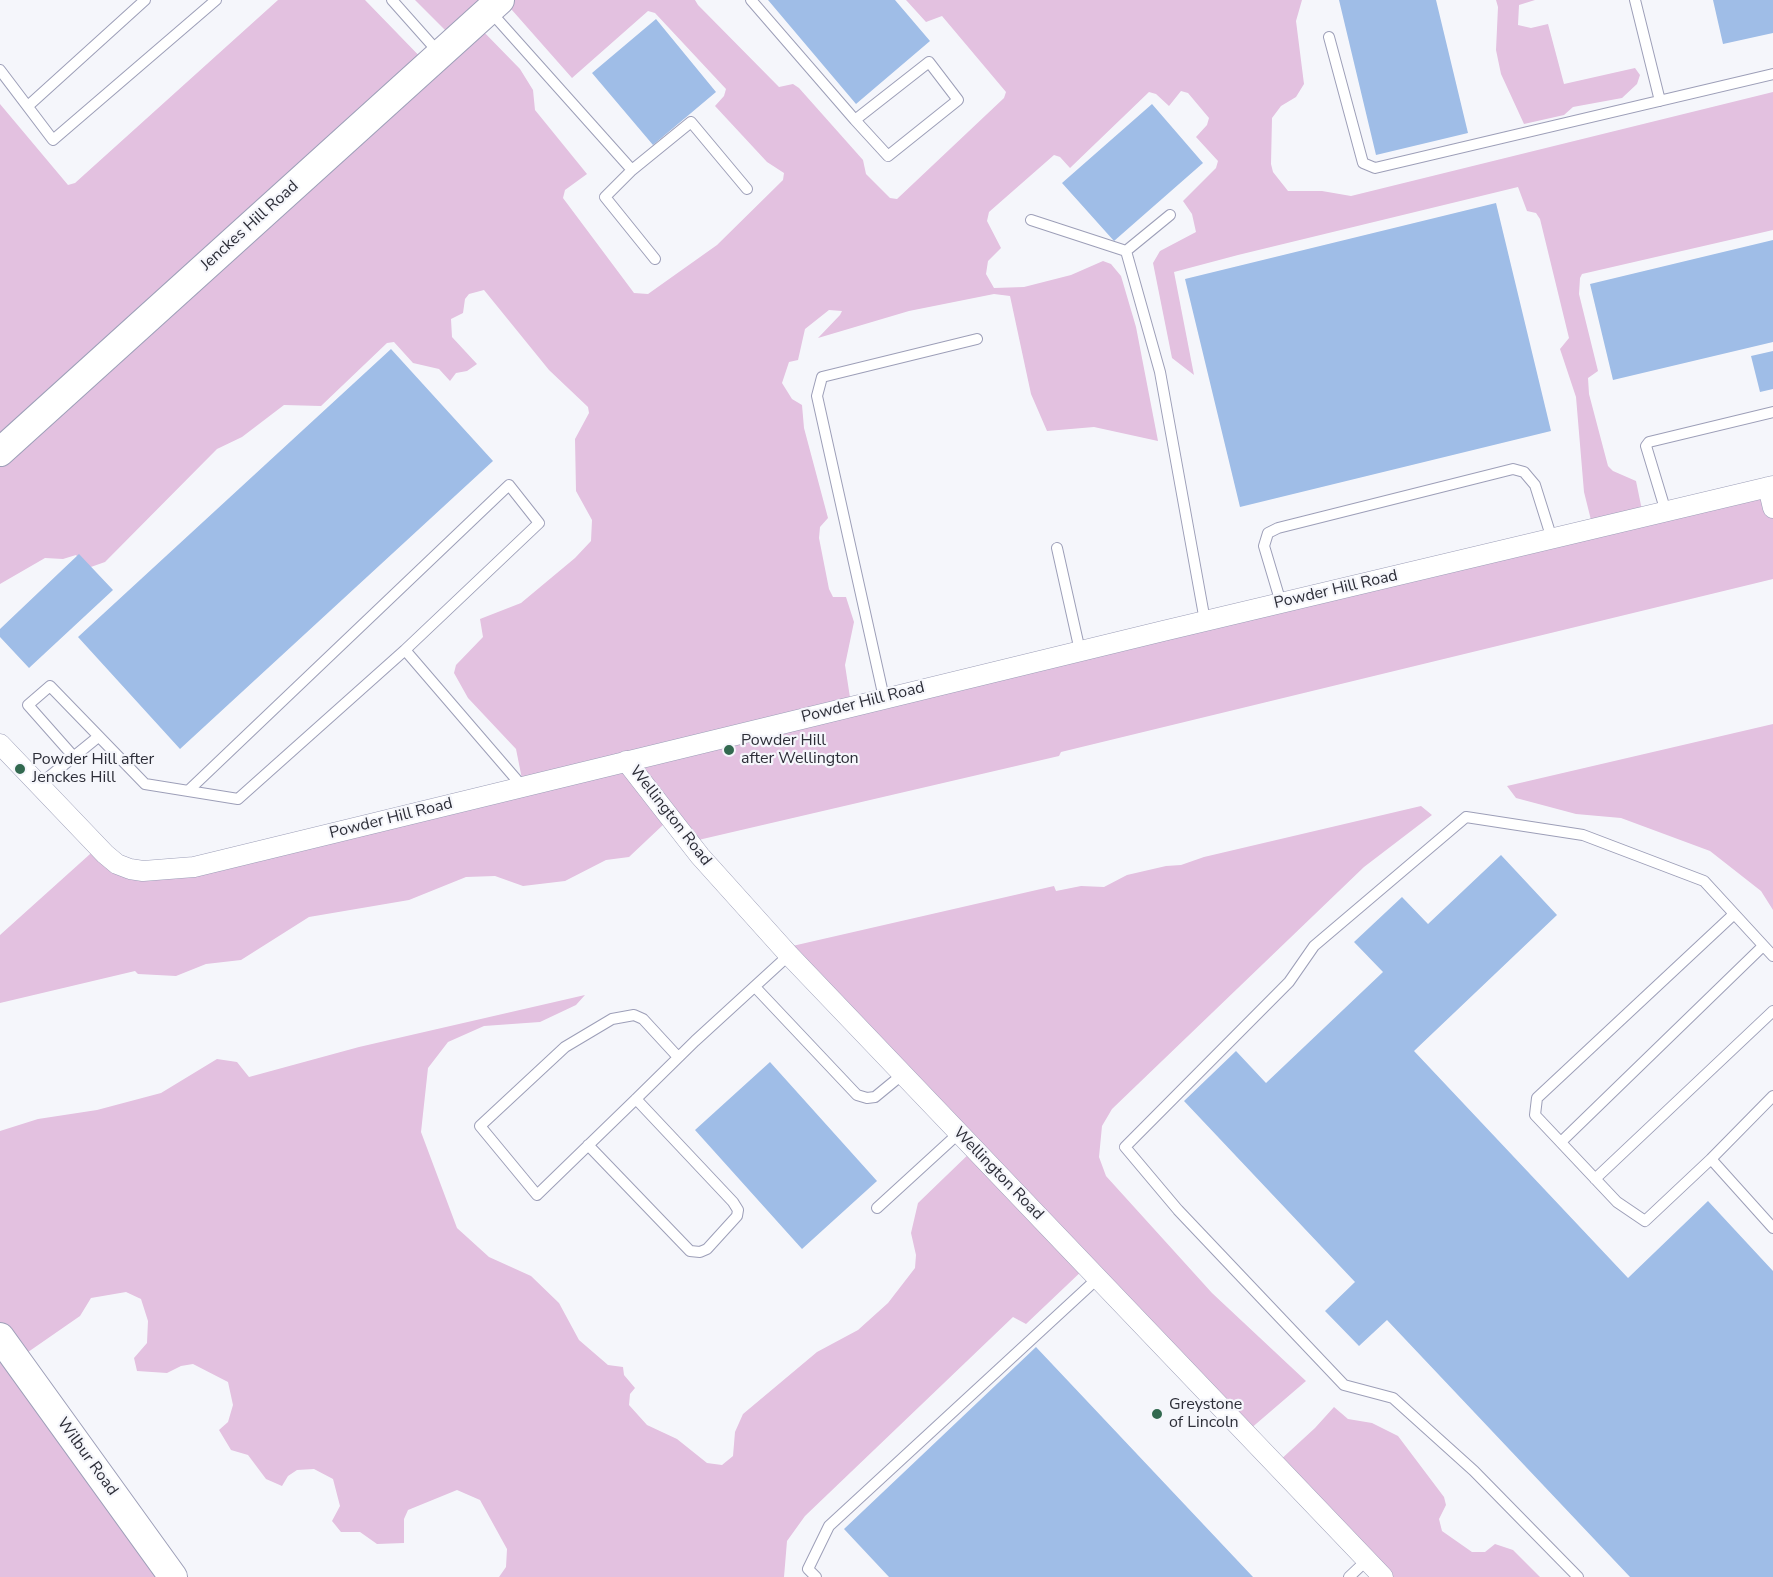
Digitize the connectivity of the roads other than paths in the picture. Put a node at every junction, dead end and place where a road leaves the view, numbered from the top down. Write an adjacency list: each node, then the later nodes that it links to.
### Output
1 (145, 0): 12 (lane)
2 (216, 0): 12 (lane)
3 (393, 0): 8 (lane)
4 (751, 0): 13 (lane)
5 (1635, 0): 11 (lane)
6 (495, 5): 8 (main road, Jenckes Hill Road); 14 (lane)
7 (1329, 37): 11 (lane)
8 (440, 54): 22 (main road, Jenckes Hill Road)
9 (0, 70): 12 (lane)
10 (1773, 74): 11 (lane)
11 (1660, 101)
12 (28, 106)
13 (855, 120): 13 (lane)
14 (632, 170): 15 (lane); 19 (lane)
15 (747, 189)
16 (1170, 214): 18 (lane)
17 (1031, 220): 18 (lane)
18 (1126, 251): 29 (lane)
19 (655, 259)
20 (977, 339): 32 (lane)
21 (1773, 412): 25 (lane)
22 (0, 452)
23 (1771, 487): 24 (street); 25 (street, Powder Hill Road)
24 (1773, 508)
25 (1666, 512): 26 (street, Powder Hill Road)
26 (1552, 538): 28 (street, Powder Hill Road); 28 (lane)
27 (1057, 548): 31 (lane)
28 (1281, 603): 29 (street, Powder Hill Road)
29 (1205, 621): 31 (street, Powder Hill Road)
30 (405, 650): 38 (lane); 39 (lane); 39 (lane)
31 (1080, 651): 32 (street, Powder Hill Road)
32 (884, 698): 36 (street, Powder Hill Road)
33 (98, 737): 35 (lane); 35 (lane); 39 (lane)
34 (0, 744): 37 (street, Powder Hill Road)
35 (74, 756): 37 (lane)
36 (626, 761): 38 (street, Powder Hill Road); 42 (street, Wellington Road)
37 (39, 785): 38 (street, Powder Hill Road)
38 (522, 786)
39 (189, 790)
40 (1733, 915): 41 (lane); 51 (lane); 64 (lane)
41 (1763, 945): 43 (lane); 51 (lane)
42 (789, 955): 44 (lane); 47 (street, Wellington Road)
43 (1773, 956)
44 (755, 987): 46 (lane); 47 (lane)
45 (1773, 1011): 54 (lane)
46 (678, 1057): 49 (lane); 52 (lane)
47 (903, 1074): 50 (street, Wellington Road)
48 (1773, 1096): 53 (lane)
49 (636, 1099): 52 (lane); 52 (lane)
50 (959, 1133): 55 (lane); 57 (street, Wellington Road)
51 (1561, 1142): 54 (lane)
52 (588, 1145)
53 (1711, 1159): 54 (lane); 56 (lane)
54 (1595, 1179)
55 (877, 1208)
56 (1773, 1228)
57 (1098, 1278): 59 (street, Wellington Road); 61 (lane)
58 (0, 1338): 60 (main road, Wilbur Road)
59 (1366, 1560): 62 (lane); 63 (street, Wellington Road)
60 (173, 1577)
61 (816, 1577)
62 (1349, 1577)
63 (1383, 1577)
64 (1578, 1577)

